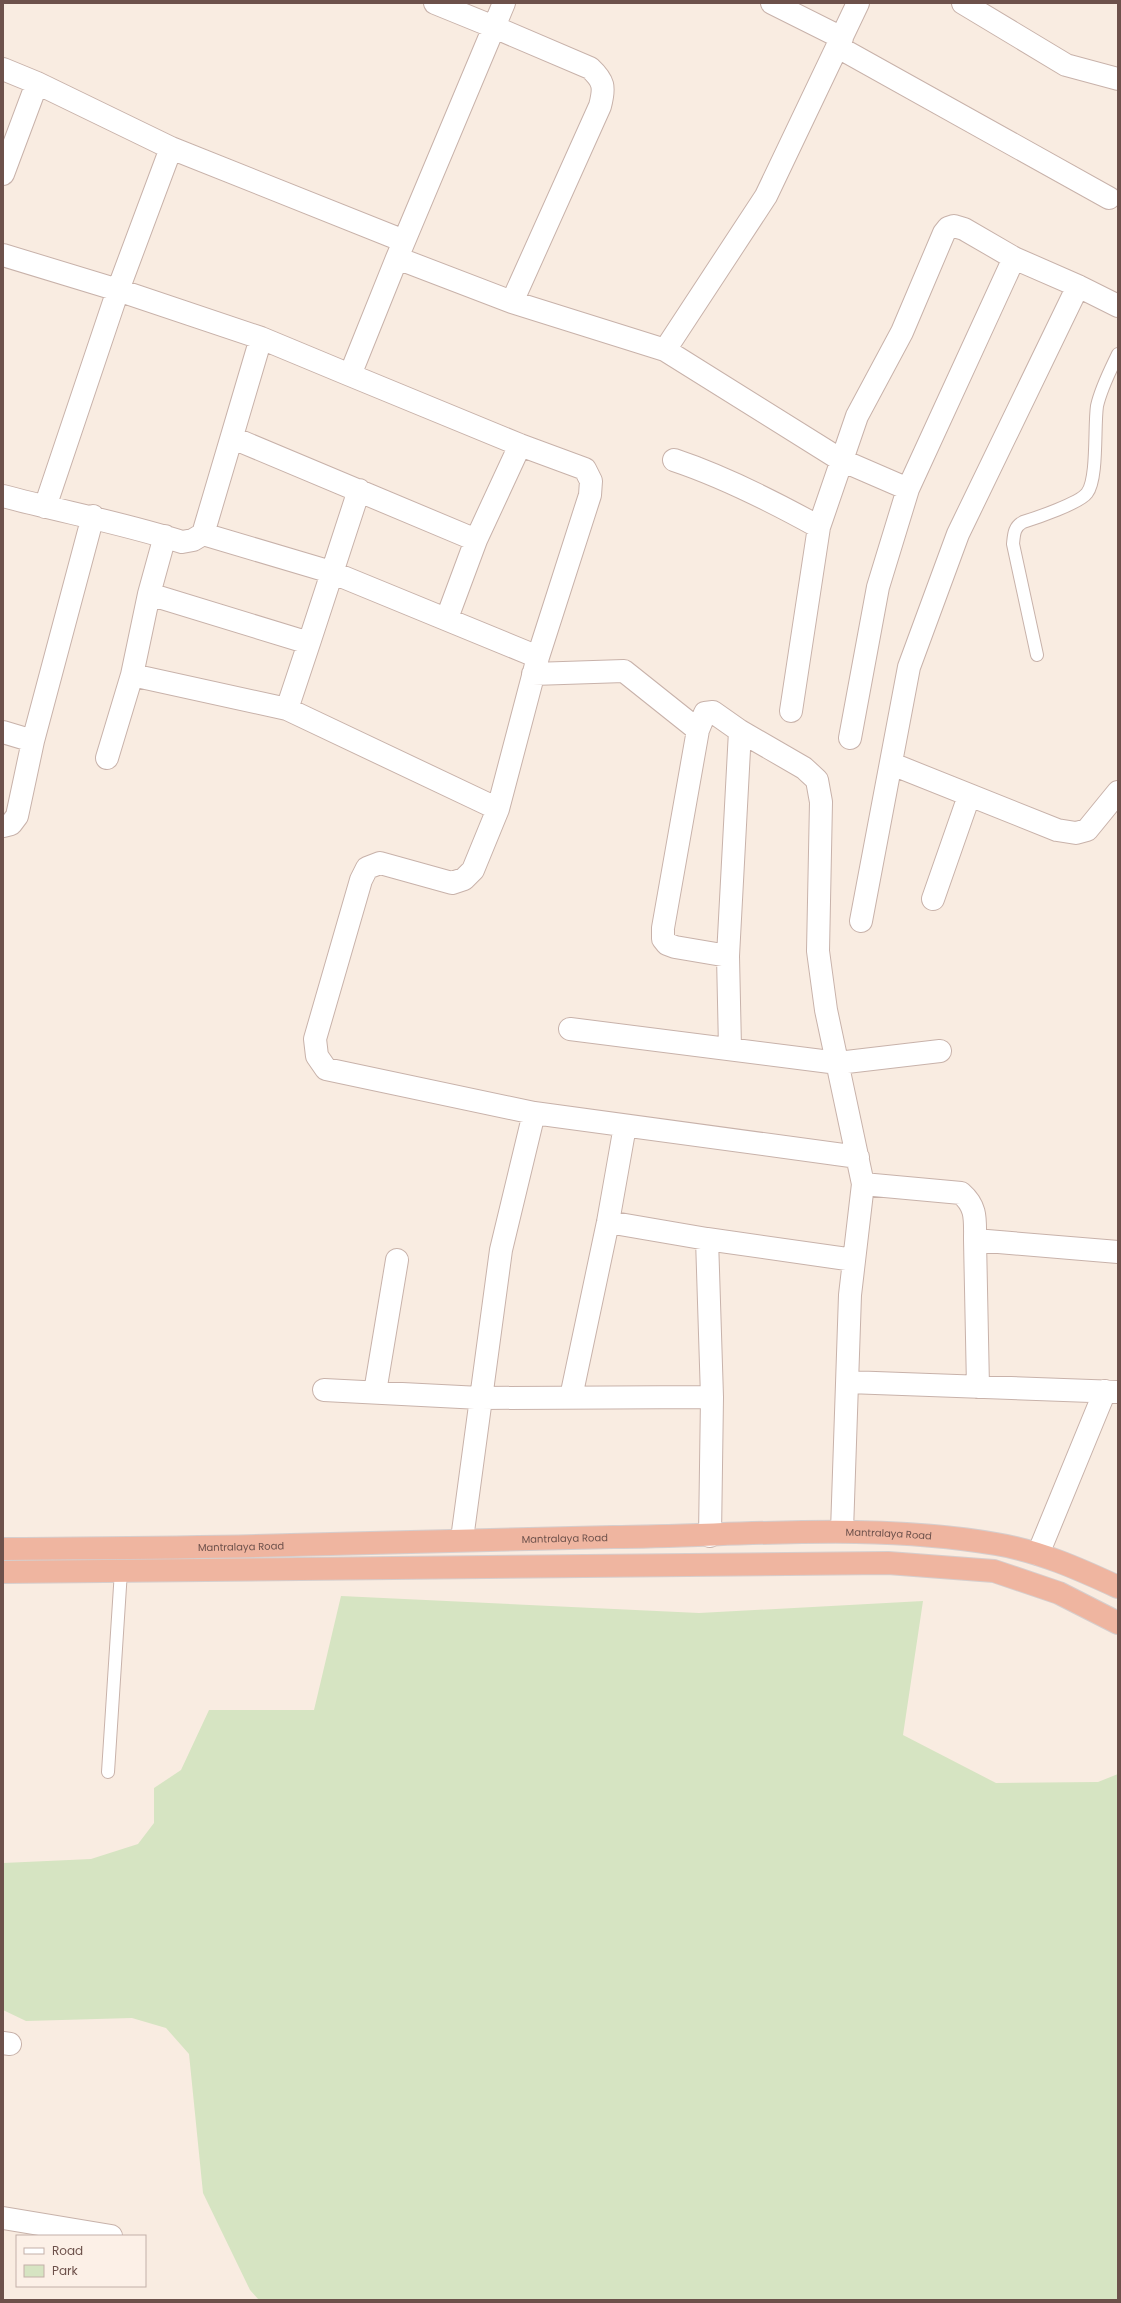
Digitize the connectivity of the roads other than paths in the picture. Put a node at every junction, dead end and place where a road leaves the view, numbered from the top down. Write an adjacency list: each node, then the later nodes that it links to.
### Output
1 (435, 3): 6 (street)
2 (504, 3): 6 (street)
3 (772, 3): 7 (street)
4 (858, 3): 7 (street)
5 (963, 3): 9 (street)
6 (494, 27): 14 (street); 19 (street)
7 (840, 43): 13 (street); 22 (street)
8 (3, 69): 10 (street)
9 (1118, 79)
10 (37, 84): 11 (street); 12 (street)
11 (172, 148): 14 (street); 18 (street)
12 (3, 174)
13 (1110, 198)
14 (400, 249): 19 (street); 24 (street)
15 (3, 255): 18 (street)
16 (1014, 258): 17 (street); 28 (street); 29 (street)
17 (1078, 286): 20 (street); 53 (street)
18 (118, 290): 21 (street); 32 (street)
19 (512, 302): 22 (street)
20 (1118, 306)
21 (261, 338): 24 (street); 25 (street)
22 (665, 350): 28 (street)
23 (1118, 354): 42 (lane)
24 (350, 375): 26 (street)
25 (233, 438): 30 (street); 35 (street)
26 (520, 445): 37 (street); 43 (street)
27 (674, 460): 34 (street)
28 (841, 460): 29 (street); 34 (street)
29 (908, 489): 50 (street)
30 (359, 490): 37 (street); 38 (street)
31 (3, 496): 32 (street)
32 (45, 507): 33 (street)
33 (93, 516): 36 (street); 51 (street)
34 (819, 527): 46 (street)
35 (203, 534): 36 (street); 38 (street)
36 (165, 536): 39 (street)
37 (476, 540): 40 (street)
38 (331, 572): 40 (street); 41 (street)
39 (149, 594): 41 (street); 44 (street)
40 (447, 618): 43 (street)
41 (309, 643): 45 (street)
42 (1037, 655)
43 (536, 665): 47 (street); 56 (street)
44 (132, 675): 45 (street); 52 (street)
45 (287, 708): 56 (street)
46 (791, 711)
47 (698, 730): 48 (street); 60 (street)
48 (740, 731): 60 (street); 64 (street)
49 (3, 732): 51 (street)
50 (850, 738)
51 (33, 741): 57 (street)
52 (108, 758)
53 (892, 764): 55 (street); 59 (street)
54 (1118, 792): 55 (street)
55 (969, 796): 58 (street)
56 (498, 809): 65 (street)
57 (3, 826)
58 (933, 899)
59 (862, 921)
60 (728, 956): 62 (street)
61 (570, 1029): 62 (street)
62 (730, 1048): 64 (street)
63 (940, 1051): 64 (street)
64 (838, 1063): 67 (street)
65 (534, 1113): 66 (street); 82 (street)
66 (625, 1126): 67 (street); 69 (street)
67 (858, 1156): 68 (street)
68 (863, 1184): 71 (street); 74 (street)
69 (608, 1222): 70 (street); 80 (street)
70 (707, 1239): 74 (street); 81 (street)
71 (975, 1240): 72 (street); 76 (street)
72 (1118, 1252)
73 (397, 1260): 79 (street)
74 (854, 1260): 75 (street)
75 (848, 1382): 76 (street); 83 (street)
76 (978, 1386): 78 (street)
77 (324, 1390): 79 (street)
78 (1112, 1391): 87 (street)
79 (375, 1392): 82 (street)
80 (571, 1397): 81 (street); 82 (street)
81 (712, 1397): 84 (street)
82 (480, 1398): 85 (street)
83 (842, 1531): 84 (highway, Mantralaya Road); 87 (highway, Mantralaya Road)
84 (710, 1536): 85 (highway, Mantralaya Road)
85 (462, 1539): 86 (highway, Mantralaya Road)
86 (3, 1549)
87 (1038, 1554): 90 (highway, Mantralaya Road)
88 (121, 1571): 89 (highway); 91 (highway); 92 (lane)
89 (3, 1572)
90 (1118, 1587)
91 (1118, 1623)
92 (108, 1772)
93 (3, 2218): 94 (street)
94 (105, 2235)

